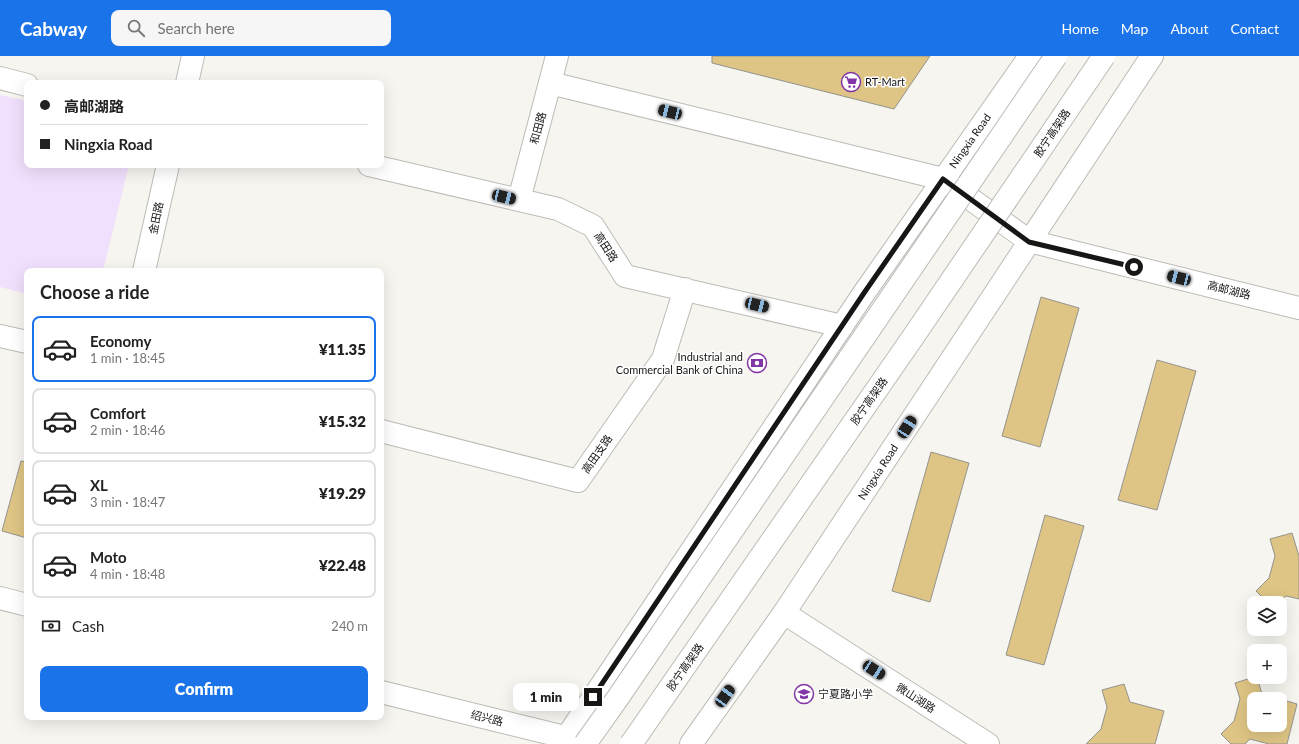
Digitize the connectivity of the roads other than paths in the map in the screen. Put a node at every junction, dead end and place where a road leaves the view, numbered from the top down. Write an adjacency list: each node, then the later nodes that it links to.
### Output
1 (193, 56): 8 (main road)
2 (557, 56): 10 (main road, 和田路)
3 (1030, 56): 13 (main road, Ningxia Road)
4 (1056, 56): 27 (main road, bridge)
5 (1104, 56): 29 (main road, 胶宁高架路, bridge)
6 (1152, 56): 15 (main road, Ningxia Road)
7 (0, 78): 9 (main road)
8 (188, 80)
9 (24, 83)
10 (550, 83): 13 (main road); 14 (main road, 和田路)
11 (167, 168): 16 (main road, 金田路)
12 (382, 168): 14 (main road, 高田路)
13 (943, 179): 15 (main road, 高邮湖路); 19 (main road, Ningxia Road)
14 (519, 200): 17 (main road, 高田路)
15 (1029, 242): 18 (main road, 高邮湖路); 25 (main road, Ningxia Road)
16 (145, 268)
17 (685, 289): 19 (main road, 高田路); 22 (main road, 高田支路)
18 (1299, 308)
19 (842, 326): 27 (main road, Ningxia Road)
20 (0, 336): 21 (main road)
21 (24, 341)
22 (384, 432)
23 (0, 598): 24 (main road)
24 (24, 604)
25 (784, 613): 30 (main road, Ningxia Road); 31 (main road, 微山湖路)
26 (384, 693): 27 (main road, 绍兴路)
27 (571, 742): 28 (main road, 绍兴路)
28 (594, 744)
29 (631, 744)
30 (691, 744)
31 (988, 744)

